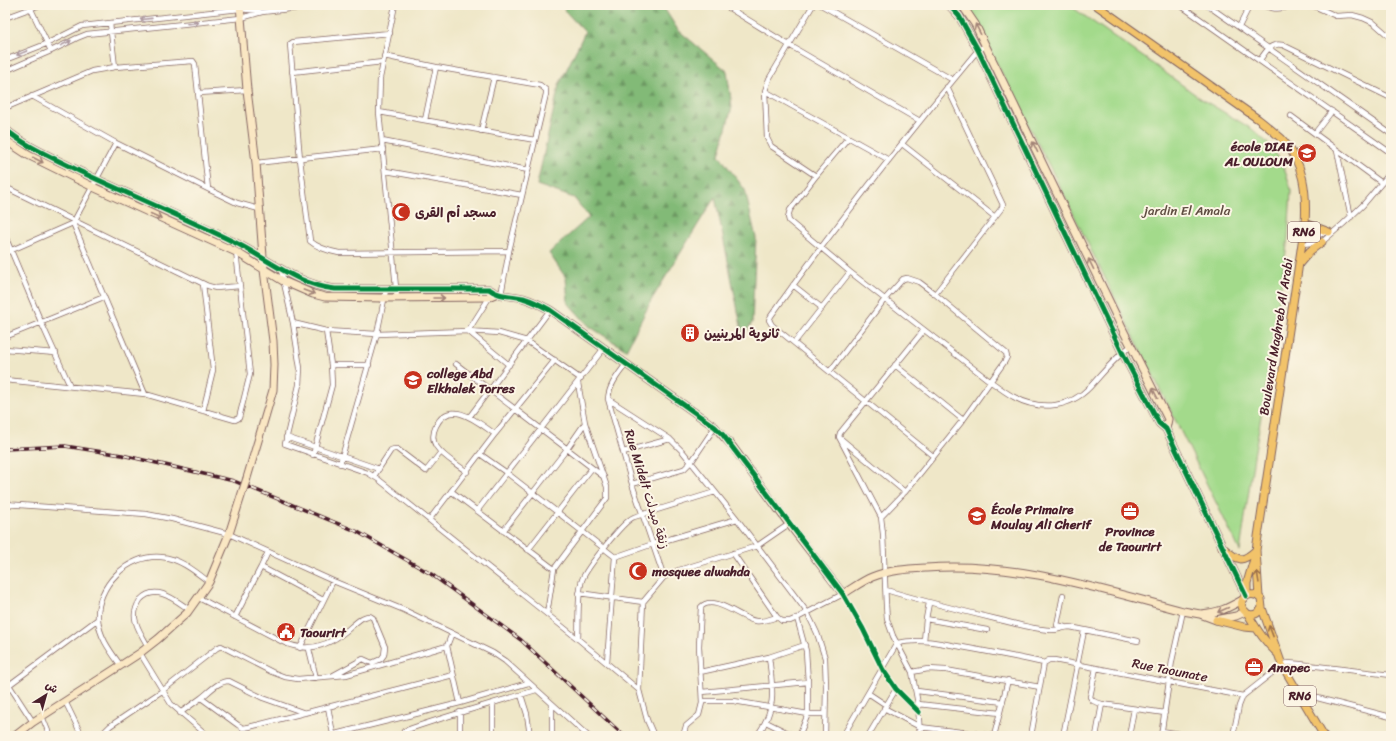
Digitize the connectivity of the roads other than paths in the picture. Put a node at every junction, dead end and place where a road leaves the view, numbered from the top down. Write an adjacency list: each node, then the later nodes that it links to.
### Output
1 (40, 5): 16 (street)
2 (326, 5): 19 (street)
3 (395, 5): 25 (street)
4 (724, 5): 28 (street)
5 (813, 5): 28 (street)
6 (821, 5): 42 (street)
7 (949, 5): 31 (street)
8 (962, 5): 29 (street, one-way to 8)
9 (1096, 5): 85 (main road, Boulevard Maghreb Al Arabi / RN6)
10 (1180, 5): 35 (street)
11 (1207, 5): 23 (street)
12 (1250, 5): 23 (street)
13 (1261, 5): 18 (street)
14 (1293, 5): 18 (street)
15 (1312, 5): 26 (street)
16 (29, 7): 20 (street); 27 (street)
17 (240, 7): 19 (street); 21 (street); 22 (street, one-way to 22)
18 (1285, 7)
19 (262, 12): 21 (street)
20 (5, 18)
21 (241, 18): 24 (street, one-way to 21); 44 (street)
22 (110, 23): 24 (street); 27 (street)
23 (1239, 27): 30 (street)
24 (111, 31): 32 (street, one-way to 24); 37 (street)
25 (390, 33): 33 (street); 40 (street)
26 (1391, 38)
27 (46, 44): 32 (street); 34 (street, one-way to 34)
28 (789, 45): 45 (street); 54 (street)
29 (986, 46): 31 (street); 104 (street, one-way to 29)
30 (1269, 48): 35 (street); 48 (street); 58 (street)
31 (978, 50): 42 (street); 106 (street)
32 (50, 51): 39 (street)
33 (384, 56): 36 (street); 38 (street)
34 (5, 60)
35 (1260, 60): 50 (street)
36 (383, 62): 40 (street); 51 (street)
37 (115, 67): 46 (street); 47 (street)
38 (436, 67): 41 (street); 53 (street)
39 (5, 71)
40 (292, 72): 68 (street)
41 (494, 77): 56 (street); 61 (street)
42 (953, 80): 43 (street)
43 (947, 87): 54 (street); 82 (street)
44 (247, 90): 46 (street); 70 (street)
45 (765, 91): 59 (street); 74 (street)
46 (199, 94): 79 (street)
47 (32, 96): 49 (street); 63 (street)
48 (1391, 98)
49 (5, 108)
50 (1332, 110): 57 (street); 67 (street)
51 (379, 112): 53 (street); 62 (street)
52 (1291, 116): 57 (street)
53 (425, 120): 56 (street)
54 (920, 121): 64 (street)
55 (5, 129): 75 (street)
56 (481, 131): 61 (street)
57 (1315, 133): 66 (street)
58 (1391, 134)
59 (848, 138): 69 (street); 74 (street)
60 (5, 140): 78 (street, one-way to 78)
61 (535, 140): 71 (street)
62 (382, 141): 65 (street); 71 (street)
63 (116, 143): 75 (street); 79 (street)
64 (902, 144): 69 (street); 82 (street)
65 (383, 149): 68 (street); 72 (street)
66 (1337, 150): 76 (street); 83 (street)
67 (1391, 153)
68 (300, 159): 70 (street); 97 (street)
69 (890, 160): 93 (street)
70 (256, 163): 81 (street)
71 (528, 170): 80 (street)
72 (386, 171): 80 (street); 97 (street)
73 (1391, 172): 76 (street)
74 (816, 176): 93 (street)
75 (97, 180): 78 (street); 90 (street)
76 (1382, 183): 83 (street)
77 (5, 187): 84 (street)
78 (93, 187): 84 (street); 96 (street, one-way to 96)
79 (208, 189): 81 (street)
80 (522, 195): 95 (street)
81 (259, 209): 99 (street)
82 (995, 217): 114 (street)
83 (1351, 217): 86 (street)
84 (74, 222): 94 (street); 107 (street); 115 (street)
85 (1305, 223): 87 (main road); 89 (main road, Boulevard Maghreb Al Arabi / RN6)
86 (1340, 227): 87 (street); 91 (street)
87 (1328, 232): 89 (street)
88 (5, 236): 94 (street)
89 (1303, 236): 92 (main road, Boulevard Maghreb Al Arabi / RN6)
90 (235, 242): 96 (street); 99 (street)
91 (1322, 242): 92 (street); 100 (main road)
92 (1302, 244): 100 (main road, Boulevard Maghreb Al Arabi / RN6)
93 (820, 247): 103 (street); 108 (street)
94 (12, 250): 98 (street); 122 (street)
95 (509, 251): 97 (street); 113 (street)
96 (236, 252): 101 (street); 109 (street)
97 (393, 252): 112 (street)
98 (5, 253)
99 (263, 259): 101 (street); 102 (street)
100 (1299, 264): 204 (main road, Boulevard Maghreb Al Arabi / RN6)
101 (264, 270): 105 (street); 196 (street, bridge)
102 (280, 270): 105 (street); 111 (street)
103 (850, 272): 119 (street); 120 (street)
104 (1098, 278): 106 (street); 131 (street)
105 (283, 281): 117 (street, one-way to 117); 123 (street)
106 (1088, 282): 134 (street)
107 (203, 284): 109 (street); 153 (street)
108 (793, 285): 120 (street); 130 (street)
109 (240, 286): 153 (street)
110 (489, 289): 112 (street); 113 (street); 116 (street)
111 (386, 290): 112 (street); 117 (street)
112 (396, 290): 118 (street)
113 (498, 294): 116 (street); 121 (street)
114 (935, 294): 119 (street); 146 (street)
115 (104, 297): 122 (street); 149 (street)
116 (488, 297): 118 (street, one-way to 116); 126 (street)
117 (384, 298): 118 (street); 127 (street)
118 (397, 298)
119 (885, 300): 124 (street); 143 (street)
120 (822, 308): 130 (street)
121 (550, 310): 129 (street); 132 (street)
122 (41, 322): 128 (street); 135 (street)
123 (293, 323): 125 (street); 161 (street)
124 (924, 330): 142 (street); 146 (street)
125 (326, 331): 127 (street); 139 (street)
126 (468, 331): 127 (street); 129 (street); 141 (street)
127 (377, 334): 140 (street)
128 (5, 337)
129 (527, 341): 136 (street); 141 (street)
130 (794, 343): 143 (street)
131 (1131, 346): 134 (street); 158 (street, one-way to 131)
132 (604, 348): 138 (street); 145 (street)
133 (5, 349): 135 (street)
134 (1122, 352): 146 (street); 158 (street)
135 (56, 353): 147 (street)
136 (555, 360): 145 (street); 152 (street)
137 (456, 364): 148 (street)
138 (626, 364): 150 (street); 157 (street)
139 (331, 365): 140 (street); 164 (street)
140 (369, 365): 170 (street)
141 (509, 365): 148 (street)
142 (895, 365): 151 (street); 155 (street)
143 (830, 371): 151 (street)
144 (5, 380): 147 (street)
145 (580, 381): 156 (street); 159 (street)
146 (991, 382): 155 (street)
147 (70, 386): 149 (street)
148 (490, 390): 152 (street); 154 (street)
149 (145, 394): 153 (street)
150 (608, 399): 163 (street); 167 (street, Rue Midelt زنقة ميدلت)
151 (866, 401): 162 (street); 171 (street)
152 (515, 410): 159 (street); 160 (street)
153 (203, 411)
154 (470, 416): 160 (street); 166 (street)
155 (963, 420): 171 (street)
156 (585, 423): 165 (street); 179 (street)
157 (715, 427): 172 (street); 193 (street)
158 (1166, 429): 199 (street)
159 (540, 430): 165 (street); 177 (street)
160 (495, 434): 168 (street)
161 (286, 437): 164 (street); 169 (street)
162 (839, 437): 184 (street); 190 (street)
163 (670, 439): 167 (street); 172 (street)
164 (316, 447): 169 (street); 170 (street)
165 (567, 449): 174 (street); 182 (street)
166 (441, 452): 175 (street); 176 (street)
167 (623, 452): 180 (street, Rue Midelt زنقة ميدلت)
168 (480, 454): 176 (street); 177 (street)
169 (313, 455): 173 (street)
170 (342, 456): 173 (street); 175 (street)
171 (933, 456): 184 (street)
172 (692, 461): 180 (street); 183 (street)
173 (340, 464): 178 (street)
174 (592, 468): 179 (street); 188 (street)
175 (379, 469): 178 (street)
176 (467, 472): 181 (street)
177 (507, 473): 182 (street); 187 (street)
178 (374, 476): 192 (street)
179 (604, 477): 195 (street)
180 (632, 484): 189 (street, Rue Midelt زنقة ميدلت)
181 (451, 491): 187 (street); 192 (street)
182 (532, 492): 188 (street); 194 (street)
183 (715, 492): 189 (street); 191 (street)
184 (905, 492): 190 (street)
185 (7, 504): 186 (street); 196 (street)
186 (5, 511)
187 (477, 511): 194 (street)
188 (558, 512): 195 (street); 201 (street)
189 (643, 514): 197 (street, Rue Midelt زنقة ميدلت); 200 (street)
190 (881, 517): 208 (street)
191 (737, 519): 197 (street); 198 (street)
192 (429, 520): 228 (street)
193 (789, 524): 198 (street); 214 (street)
194 (503, 531): 201 (street)
195 (582, 532): 200 (street); 207 (street)
196 (229, 534): 202 (street); 211 (street)
197 (653, 544): 205 (street); 209 (street, Rue Midelt زنقة ميدلت)
198 (757, 546): 203 (street); 226 (street)
199 (1222, 547): 204 (main road); 217 (street)
200 (604, 549): 205 (street); 213 (street)
201 (528, 550): 207 (street)
202 (268, 552): 206 (street); 210 (street)
203 (733, 553): 209 (street); 230 (street)
204 (1255, 554): 217 (main road, Boulevard Maghreb Al Arabi / RN6); 218 (main road, Boulevard Maghreb Al Arabi / RN6, one-way to 204)
205 (615, 557): 216 (street)
206 (260, 567): 220 (street); 231 (street)
207 (554, 569): 228 (street)
208 (885, 573): 212 (street); 214 (street); 225 (street)
209 (664, 576): 221 (street)
210 (333, 581): 220 (street); 240 (street)
211 (209, 582): 219 (street); 233 (street)
212 (886, 590): 222 (street); 244 (street)
213 (580, 594): 216 (street); 241 (street)
214 (844, 594): 226 (street); 259 (street)
215 (1062, 595): 236 (street)
216 (612, 597): 221 (street); 253 (street)
217 (1246, 597): 218 (main road); 227 (main road, RN6); 229 (street, one-way to 229)
218 (1259, 597): 223 (main road, RN6)
219 (199, 598): 224 (street); 231 (street)
220 (323, 600): 248 (street)
221 (643, 602): 275 (street)
222 (929, 603): 234 (street); 236 (street)
223 (1262, 608): 227 (main road); 251 (main road, RN6, one-way to 223)
224 (190, 610): 247 (street); 247 (street)
225 (1183, 611): 229 (street); 267 (street)
226 (807, 612): 232 (street); 303 (street)
227 (1247, 613): 235 (street); 237 (main road, RN6)
228 (547, 614): 241 (street)
229 (1200, 614): 235 (street)
230 (777, 617): 232 (street); 260 (street)
231 (235, 618): 248 (street)
232 (797, 618): 245 (street)
233 (98, 619): 257 (street); 270 (street)
234 (926, 619): 238 (street); 242 (street)
235 (1216, 620): 237 (main road)
236 (1065, 627): 239 (street)
237 (1256, 628): 251 (main road, RN6)
238 (987, 630)
239 (1084, 631): 243 (street); 255 (street)
240 (452, 633): 246 (street); 269 (street)
241 (578, 639): 253 (street)
242 (924, 641): 244 (street, Rue Taounate); 254 (street, Rue Taounate)
243 (1138, 641)
244 (898, 643): 259 (street); 261 (street)
245 (805, 645): 252 (street); 268 (street)
246 (447, 646): 262 (street); 264 (street)
247 (148, 647): 250 (street)
248 (300, 648): 249 (street)
249 (309, 648): 264 (street); 265 (street)
250 (140, 653): 257 (street); 276 (street)
251 (1278, 654): 256 (main road, RN6)
252 (769, 657): 260 (street); 271 (street)
253 (607, 662): 275 (street)
254 (1044, 663): 255 (street, Rue Taounate); 272 (street)
255 (1077, 664): 258 (street, Rue Taounate); 333 (street)
256 (1282, 665): 263 (street); 280 (main road, RN6); 282 (street)
257 (121, 666): 284 (street)
258 (1096, 668): 267 (street, Rue Taounate); 291 (street)
259 (883, 670): 273 (street); 279 (street)
260 (700, 672): 278 (street)
261 (912, 672): 266 (street); 277 (street)
262 (454, 675): 287 (street); 292 (street)
263 (1391, 675)
264 (331, 677): 265 (street)
265 (316, 678): 276 (street)
266 (1008, 680): 272 (street); 286 (street)
267 (1170, 681): 282 (street, Rue Taounate); 301 (street)
268 (808, 682): 271 (street); 302 (street)
269 (528, 683): 274 (street); 287 (street)
270 (7, 685): 306 (street)
271 (773, 685): 278 (street); 293 (street)
272 (1040, 686): 332 (street)
273 (896, 689): 294 (street); 297 (street)
274 (536, 690): 281 (street); 289 (street)
275 (639, 690): 323 (street)
276 (162, 691): 298 (street); 314 (street)
277 (917, 691): 286 (street); 290 (street)
278 (702, 692): 285 (street)
279 (868, 693): 294 (street); 329 (street)
280 (1298, 693): 305 (street); 338 (main road, RN6)
281 (521, 695): 288 (street); 320 (street)
282 (1243, 696): 337 (street)
283 (201, 698): 298 (street); 299 (street); 299 (street)
284 (65, 701): 304 (street); 313 (street)
285 (702, 701): 293 (street); 324 (street)
286 (1003, 702): 300 (street)
287 (460, 703): 310 (street)
288 (493, 704): 296 (street); 319 (street)
289 (552, 704): 321 (street); 322 (street)
290 (918, 704): 297 (street); 300 (street)
291 (1102, 704): 295 (street); 334 (street)
292 (328, 707): 299 (street); 310 (street)
293 (772, 707): 302 (street); 307 (street)
294 (885, 707): 308 (street); 330 (street)
295 (1134, 709): 301 (street); 335 (street)
296 (460, 712): 317 (street); 318 (street)
297 (919, 712): 308 (street)
298 (180, 713): 315 (street)
299 (305, 713)
300 (1000, 713): 308 (street)
301 (1165, 713): 309 (street)
302 (808, 714): 303 (street); 327 (street)
303 (825, 714): 328 (street)
304 (42, 716): 306 (street); 312 (street)
305 (1391, 717)
306 (33, 722): 311 (street)
307 (766, 722): 325 (street); 326 (street)
308 (920, 727): 331 (street)
309 (1161, 733): 336 (street)
310 (333, 734): 316 (street)
311 (15, 736)
312 (50, 736)
313 (80, 736)
314 (103, 736)
315 (208, 736)
316 (327, 736)
317 (402, 736)
318 (460, 736)
319 (493, 736)
320 (530, 736)
321 (552, 736)
322 (588, 736)
323 (654, 736)
324 (683, 736)
325 (757, 736)
326 (794, 736)
327 (799, 736)
328 (825, 736)
329 (844, 736)
330 (868, 736)
331 (920, 736)
332 (1031, 736)
333 (1063, 736)
334 (1096, 736)
335 (1129, 736)
336 (1192, 736)
337 (1233, 736)
338 (1324, 736)

